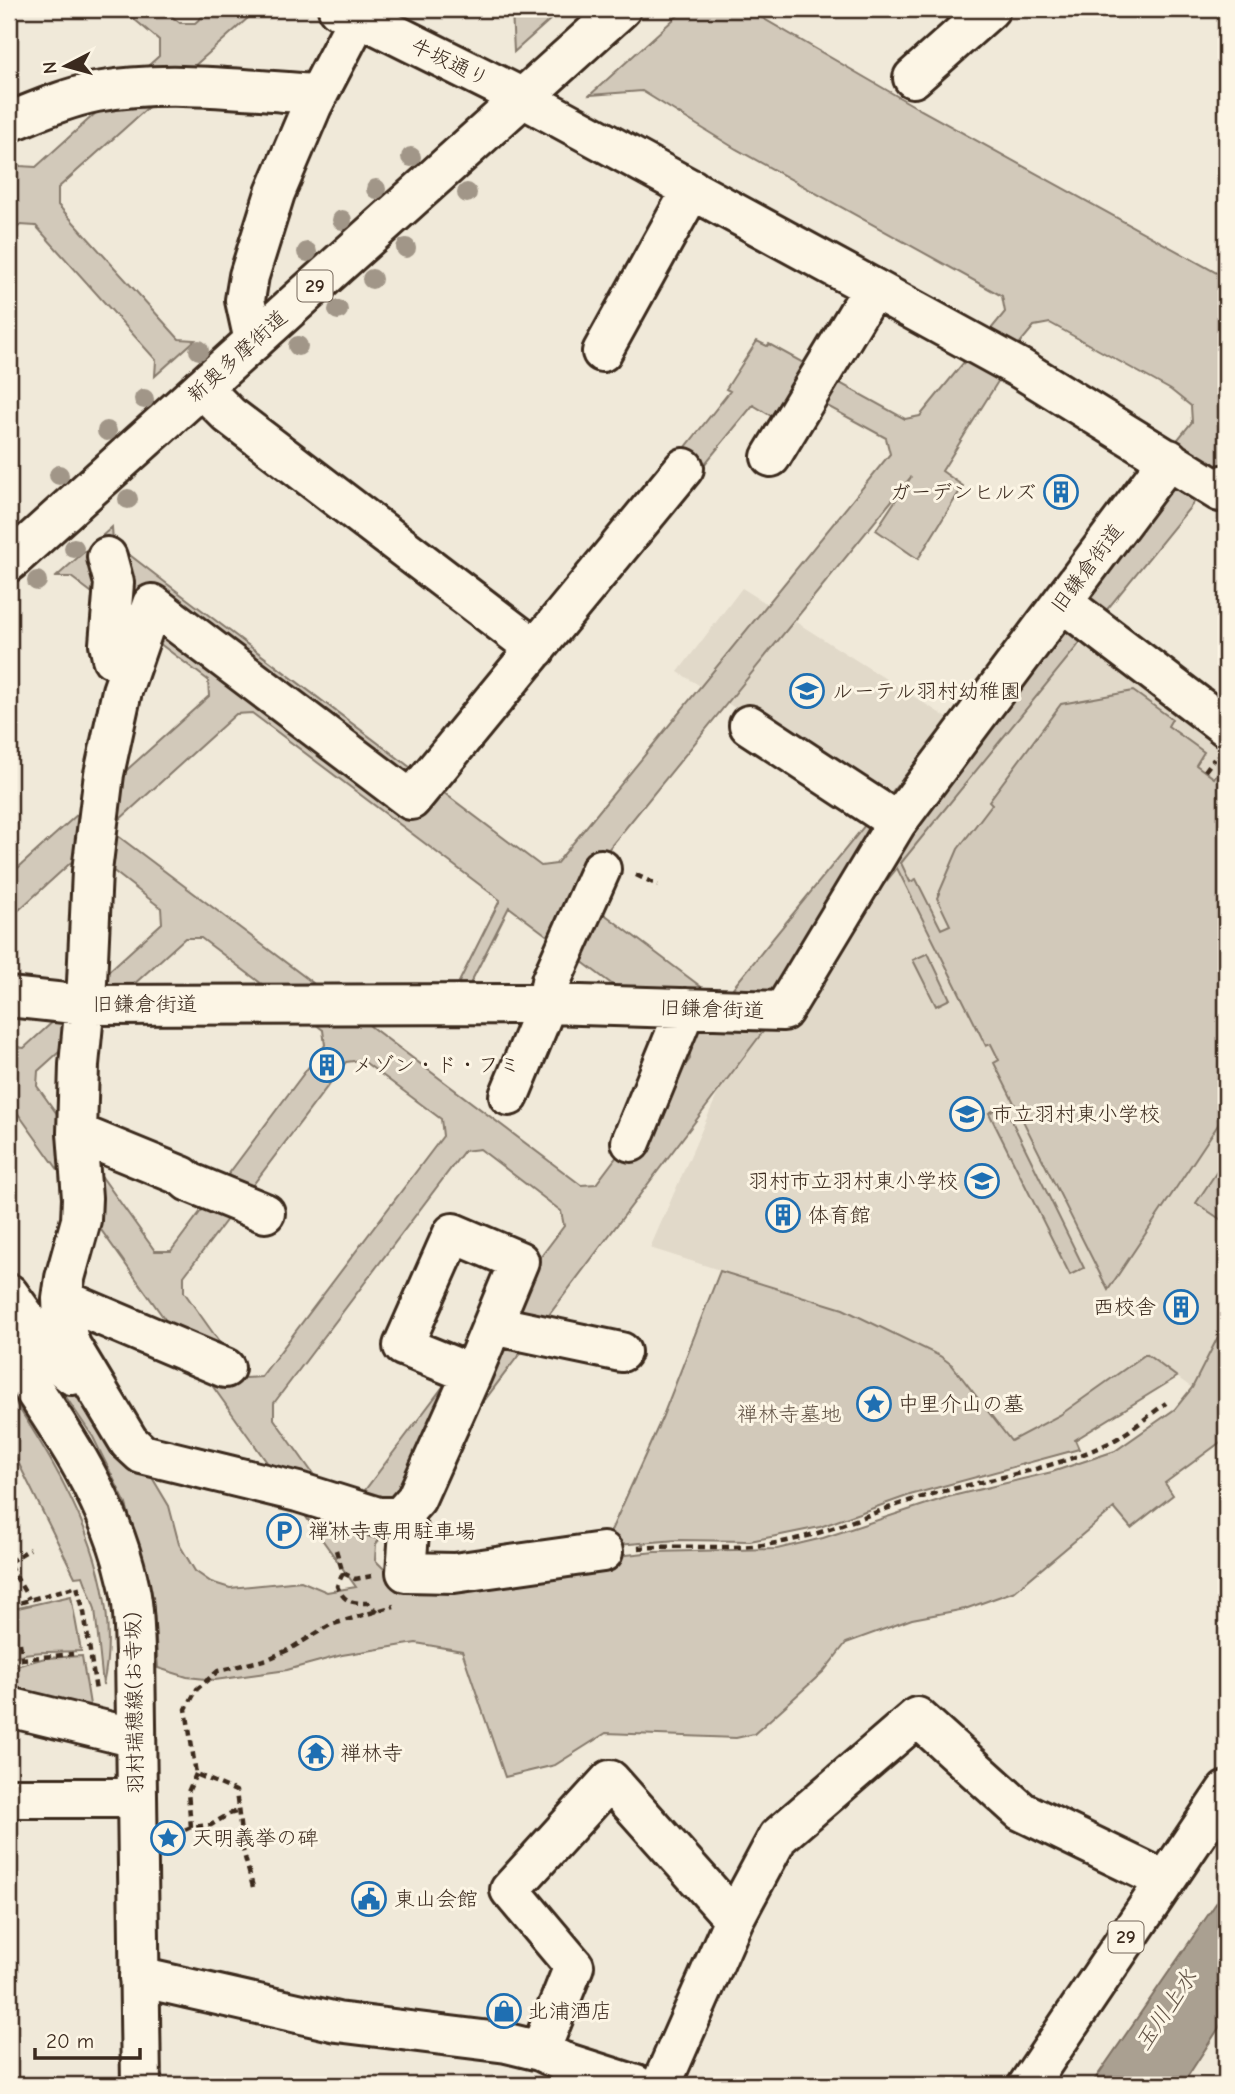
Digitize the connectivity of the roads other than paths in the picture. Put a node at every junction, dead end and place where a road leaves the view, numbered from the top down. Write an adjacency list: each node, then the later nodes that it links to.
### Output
1 (621, 9): 6 (street, 新奥多摩街道 / 29)
2 (990, 9): 4 (street)
3 (348, 13): 5 (street); 6 (street, 牛坂通り)
4 (913, 78)
5 (317, 94): 7 (street); 10 (street)
6 (523, 98): 8 (street, 牛坂通り); 10 (street, 新奥多摩街道 / 29)
7 (9, 122)
8 (692, 189): 9 (street, 牛坂通り); 11 (street)
9 (873, 288): 13 (street); 14 (street, 牛坂通り)
10 (254, 341): 12 (street, 新奥多摩街道 / 29)
11 (602, 352)
12 (202, 388): 18 (street, 新奥多摩街道 / 29); 20 (street)
13 (771, 457)
14 (1169, 459): 16 (street, 牛坂通り); 19 (street, 旧鎌倉街道)
15 (684, 468): 20 (street)
16 (1226, 484)
17 (107, 557): 21 (street)
18 (9, 562)
19 (1062, 602): 23 (street); 24 (street, 旧鎌倉街道)
20 (536, 649): 21 (street)
21 (131, 664): 28 (street)
22 (749, 725): 24 (street)
23 (1226, 727)
24 (897, 822): 29 (street, 旧鎌倉街道)
25 (601, 869): 27 (street)
26 (9, 997): 28 (street, 旧鎌倉街道)
27 (547, 1004): 28 (street, 旧鎌倉街道); 29 (street, 旧鎌倉街道); 30 (street)
28 (84, 1005): 31 (street)
29 (686, 1008): 32 (street)
30 (509, 1096)
31 (77, 1133): 33 (street); 35 (street)
32 (631, 1142)
33 (265, 1213)
34 (9, 1294): 41 (street)
35 (62, 1299): 39 (street); 41 (street)
36 (493, 1325): 37 (street); 40 (street); 40 (street)
37 (621, 1352)
38 (9, 1353): 45 (street, 羽村瑞穂線(お寺坂))
39 (225, 1368)
40 (472, 1374): 42 (street)
41 (97, 1391): 42 (street)
42 (400, 1517): 43 (street)
43 (603, 1552)
44 (9, 1707): 45 (street)
45 (112, 1724): 48 (street, 羽村瑞穂線(お寺坂))
46 (1226, 1791): 49 (street, 29)
47 (9, 1798): 48 (street)
48 (136, 1798): 51 (street, 羽村瑞穂線(お寺坂))
49 (1164, 1880): 50 (street); 56 (street, 29)
50 (734, 1919): 52 (street); 55 (street)
51 (139, 1977): 52 (street); 53 (street, 羽村瑞穂線(お寺坂))
52 (540, 2051): 54 (street)
53 (141, 2085)
54 (636, 2085)
55 (661, 2085)
56 (1028, 2085)

